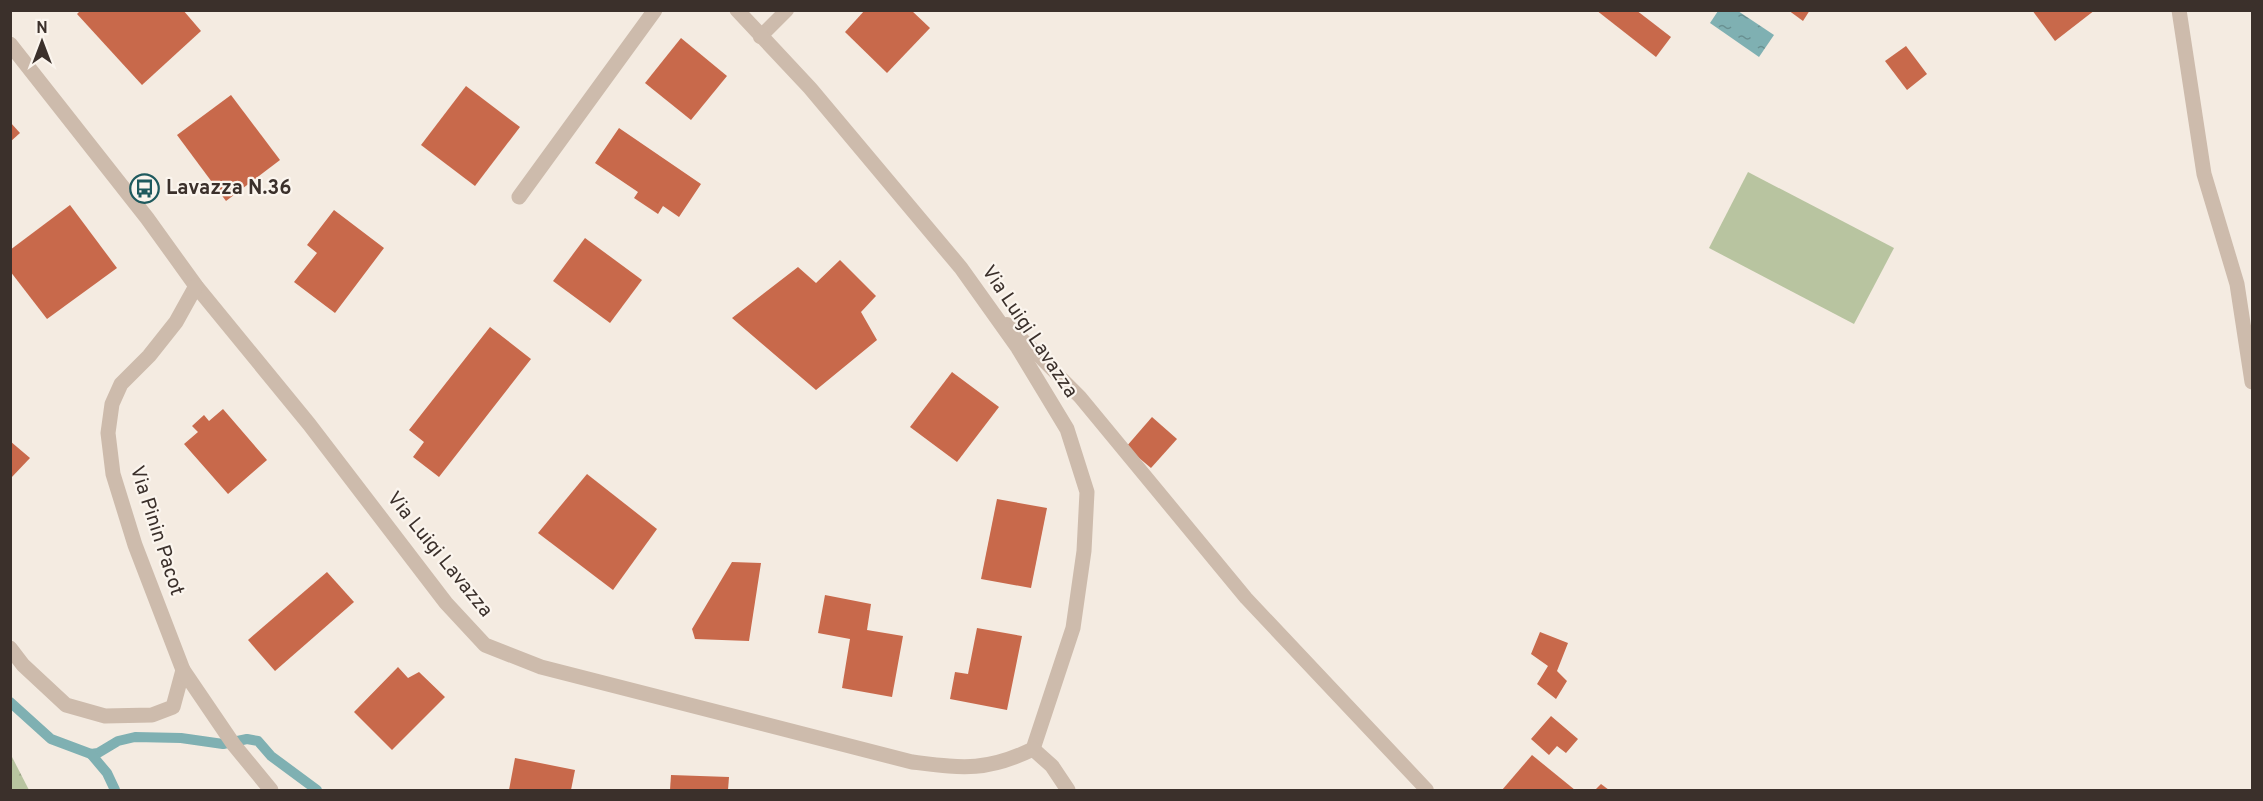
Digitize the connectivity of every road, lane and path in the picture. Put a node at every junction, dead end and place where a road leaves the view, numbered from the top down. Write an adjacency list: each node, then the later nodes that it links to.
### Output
1 (655, 10): 7 (street)
2 (737, 10): 5 (street, Via Luigi Lavazza)
3 (787, 10): 5 (lane)
4 (2178, 10): 10 (street)
5 (760, 38): 9 (street, Via Luigi Lavazza)
6 (10, 44): 8 (street, Via Luigi Lavazza)
7 (519, 197)
8 (196, 286): 12 (street, Via Pinin Pacot); 13 (street, Via Luigi Lavazza)
9 (986, 304): 13 (street, Via Luigi Lavazza); 16 (lane)
10 (2253, 382)
11 (10, 648): 12 (street)
12 (183, 670): 14 (street, Via Pinin Pacot)
13 (1033, 749): 15 (street)
14 (271, 790)
15 (1068, 790)
16 (1427, 790)

